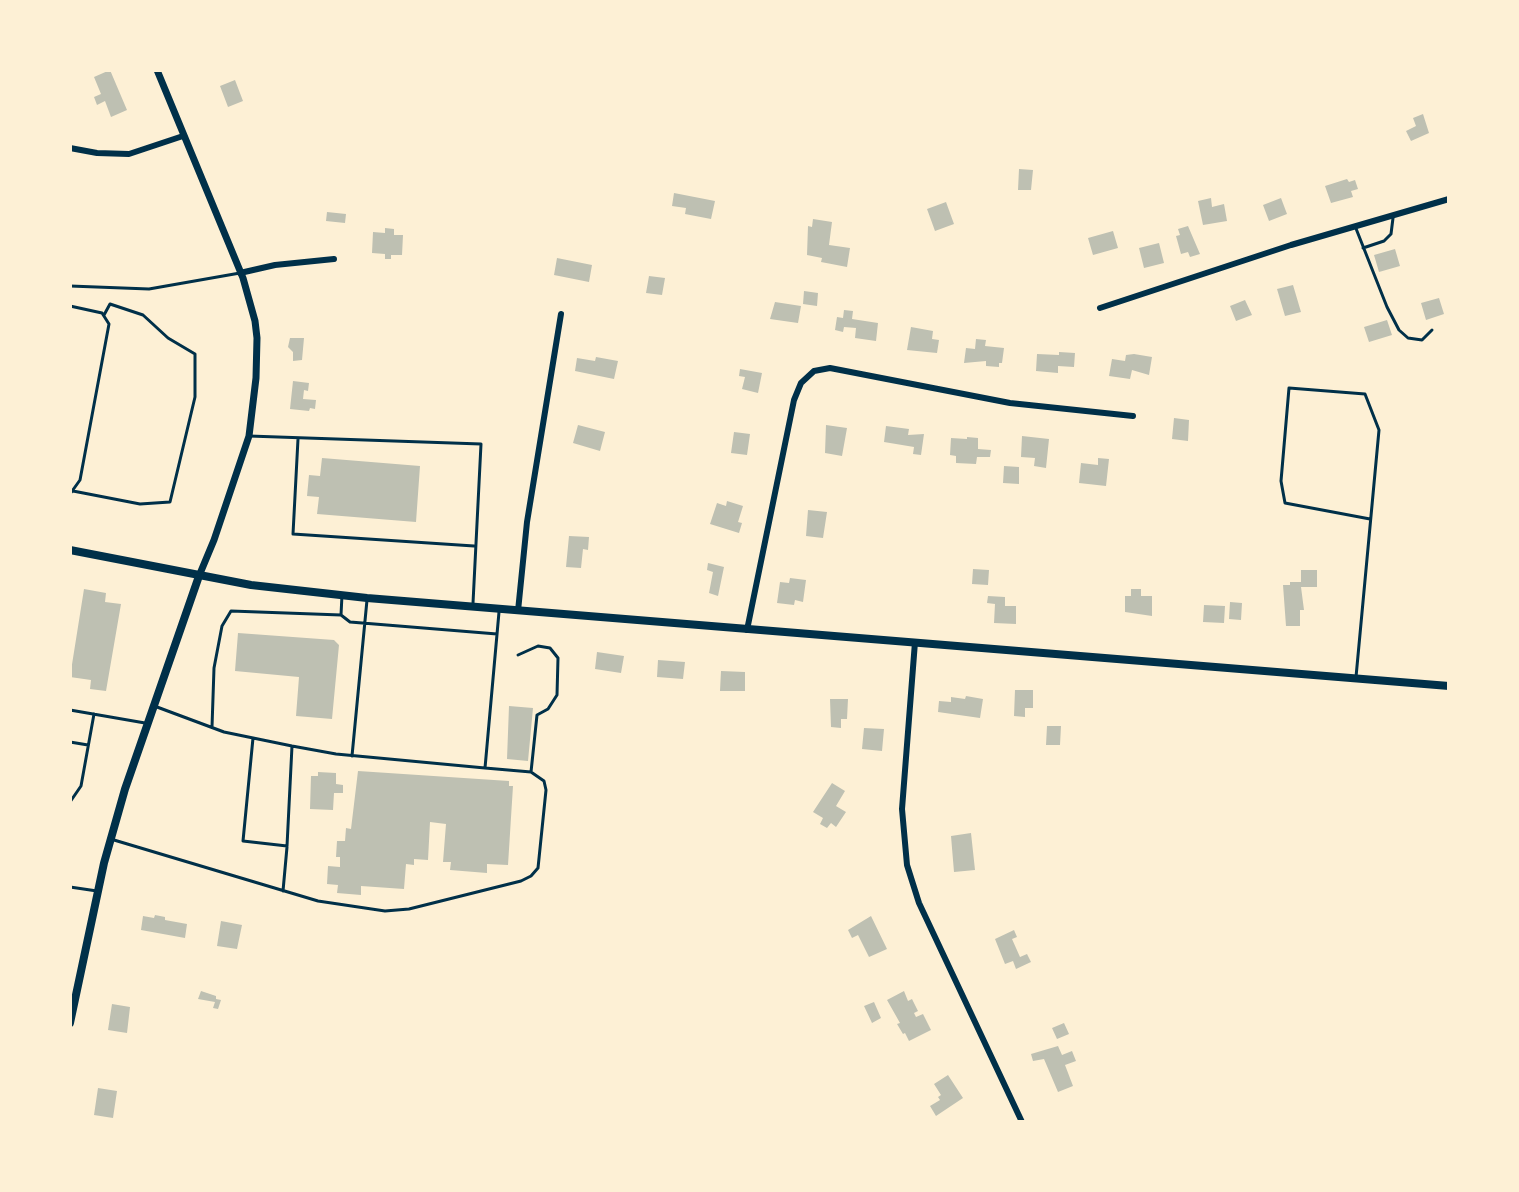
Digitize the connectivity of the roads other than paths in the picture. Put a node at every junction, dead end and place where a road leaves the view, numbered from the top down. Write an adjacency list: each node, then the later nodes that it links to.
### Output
1 (157, 70): 2 (street)
2 (183, 136): 3 (street); 9 (street)
3 (70, 148)
4 (1449, 199): 5 (street)
5 (1393, 216): 6 (street); 7 (lane)
6 (1355, 226): 7 (lane); 12 (street)
7 (1363, 248): 15 (lane)
8 (334, 259): 9 (street)
9 (240, 273): 10 (lane); 17 (street)
10 (70, 286)
11 (70, 306): 14 (lane)
12 (1100, 308)
13 (561, 314): 28 (street)
14 (104, 315): 19 (lane); 19 (lane)
15 (1432, 330)
16 (1133, 416): 31 (street)
17 (249, 436): 18 (lane); 23 (street)
18 (298, 439): 21 (lane); 21 (lane)
19 (72, 492)
20 (1370, 519): 20 (lane); 35 (lane)
21 (476, 546): 26 (lane)
22 (70, 550): 23 (main road)
23 (199, 576): 24 (main road); 37 (main road)
24 (342, 595): 25 (main road); 29 (lane)
25 (367, 598): 26 (main road); 30 (lane)
26 (472, 607): 27 (main road)
27 (499, 609): 28 (main road); 32 (lane)
28 (518, 611): 31 (main road)
29 (341, 615): 30 (lane); 41 (lane)
30 (365, 623): 32 (lane); 46 (lane)
31 (747, 630): 33 (main road)
32 (497, 634): 47 (lane)
33 (915, 642): 35 (main road); 56 (street)
34 (518, 655): 48 (lane)
35 (1356, 678): 36 (main road)
36 (1449, 686)
37 (153, 706): 40 (main road); 41 (lane)
38 (70, 710): 39 (lane)
39 (94, 714): 40 (lane); 44 (lane)
40 (147, 723): 50 (main road)
41 (212, 728): 42 (lane)
42 (253, 738): 45 (lane); 51 (lane)
43 (70, 742): 44 (lane)
44 (88, 745): 49 (lane)
45 (292, 746): 46 (lane); 51 (lane)
46 (352, 756): 47 (lane)
47 (485, 768): 48 (lane)
48 (531, 772): 54 (lane)
49 (70, 802)
50 (111, 838): 53 (main road); 54 (lane)
51 (287, 846): 54 (lane)
52 (70, 887): 53 (lane)
53 (97, 891): 55 (main road)
54 (283, 891)
55 (70, 1023)
56 (1022, 1122)

